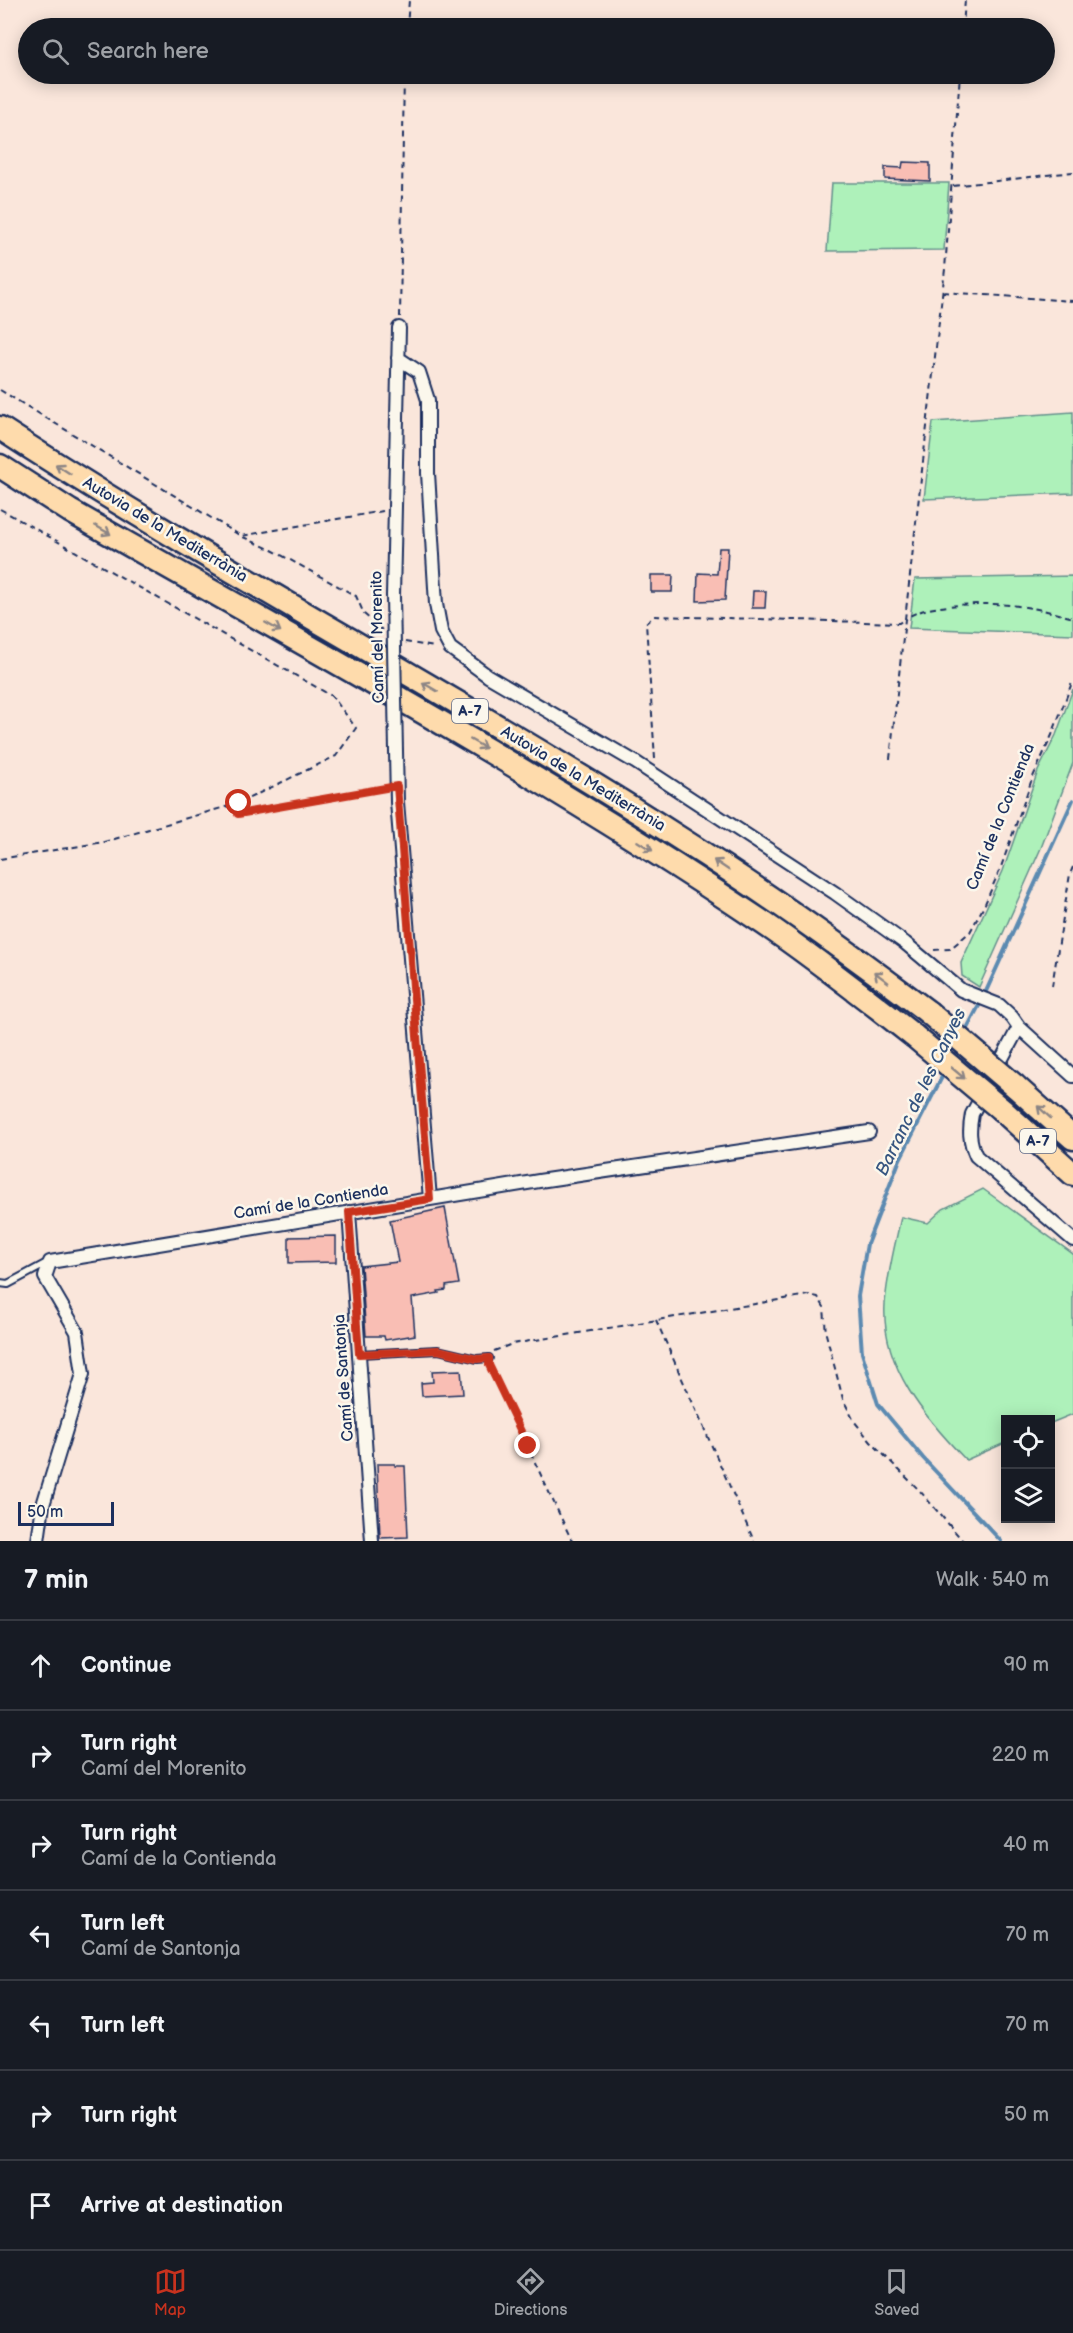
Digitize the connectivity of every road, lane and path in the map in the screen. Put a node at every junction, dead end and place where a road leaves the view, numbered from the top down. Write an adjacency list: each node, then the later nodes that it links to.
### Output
1 (410, 0): 3 (path)
2 (965, 0): 4 (path)
3 (408, 18)
4 (964, 18)
5 (404, 84): 11 (path)
6 (959, 84): 8 (path)
7 (1073, 172): 8 (path)
8 (953, 186): 9 (path)
9 (943, 292): 10 (path); 20 (path)
10 (1073, 301)
11 (399, 328): 12 (street, Camí del Morenito)
12 (399, 358): 17 (street, Camí del Morenito); 23 (street)
13 (0, 390): 18 (path)
14 (0, 428): 36 (highway, Autovia de la Mediterrània / A-7, one-way to 14, bridge)
15 (0, 466): 37 (highway, Autovia de la Mediterrània / A-7, one-way to 37, bridge)
16 (0, 509): 28 (path)
17 (394, 510): 18 (path); 27 (street, Camí del Morenito, bridge)
18 (241, 536): 21 (path)
19 (1073, 618): 20 (path)
20 (905, 620): 25 (path); 26 (path)
21 (388, 633)
22 (399, 639): 23 (path)
23 (450, 648): 26 (street)
24 (1073, 680): 31 (path, Camí de la Contienda)
25 (890, 759)
26 (653, 774): 31 (street)
27 (397, 786): 28 (path); 38 (street, Camí del Morenito)
28 (239, 803): 29 (path)
29 (0, 859)
30 (1073, 867): 32 (path)
31 (905, 943): 33 (street)
32 (1052, 986)
33 (1018, 1027): 34 (street); 40 (street)
34 (1073, 1076)
35 (869, 1132): 38 (street, Camí de la Contienda)
36 (1073, 1138)
37 (1073, 1174)
38 (430, 1199): 39 (street, Camí de la Contienda)
39 (349, 1212): 41 (street, Camí de la Contienda); 44 (street, Camí de Santonja)
40 (1073, 1240)
41 (50, 1262): 42 (lane); 46 (street)
42 (0, 1283)
43 (656, 1320): 45 (path); 49 (path); 50 (path)
44 (359, 1354): 45 (lane); 47 (street, Camí de Santonja)
45 (489, 1358): 48 (path)
46 (38, 1541)
47 (372, 1541)
48 (572, 1541)
49 (754, 1541)
50 (963, 1541)

